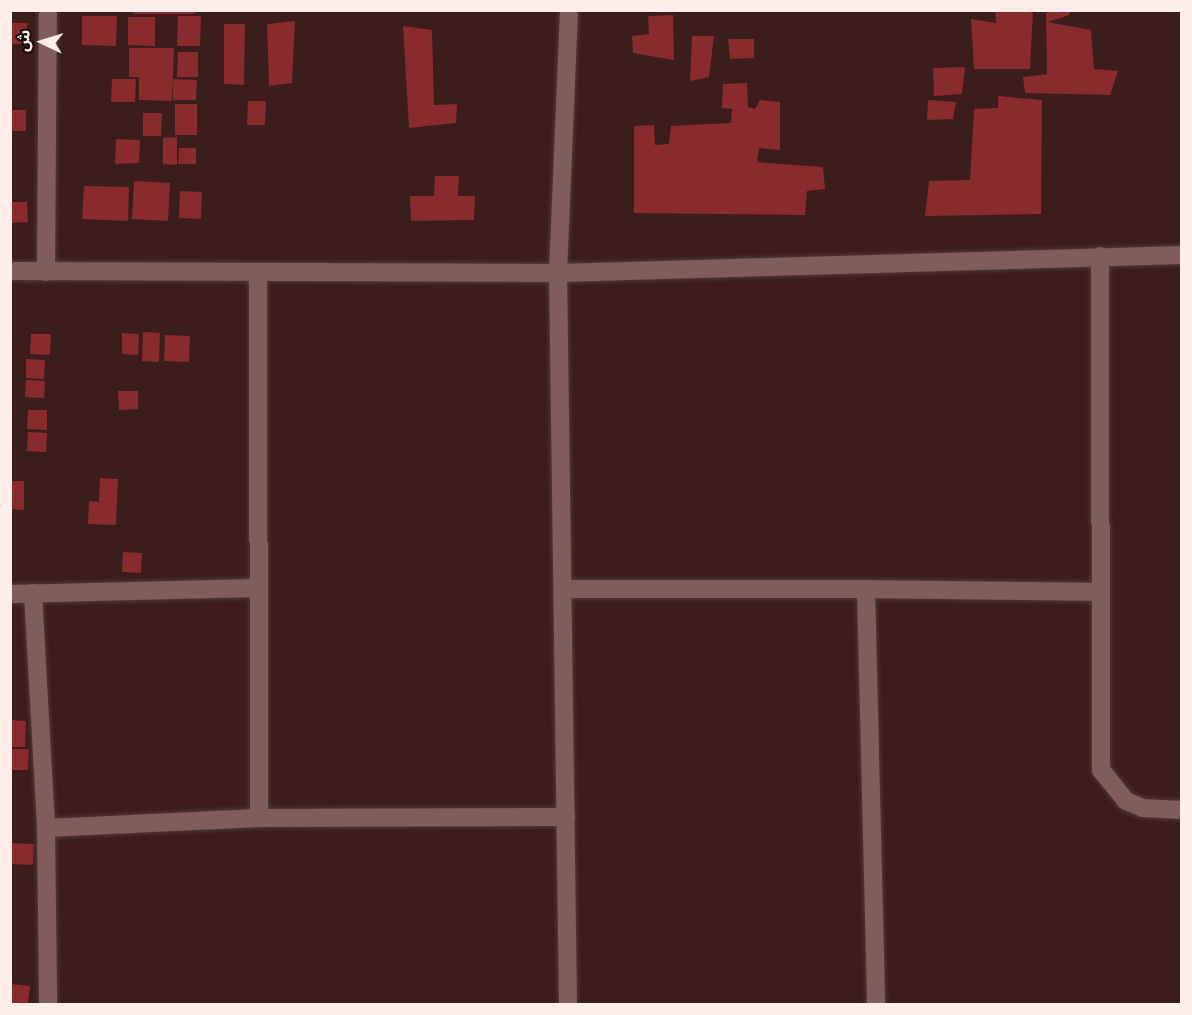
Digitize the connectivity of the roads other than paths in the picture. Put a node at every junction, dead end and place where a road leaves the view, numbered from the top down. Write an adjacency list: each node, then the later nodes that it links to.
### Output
1 (48, 10): 6 (street)
2 (568, 10): 7 (street)
3 (1182, 255): 4 (street)
4 (1100, 256): 7 (street); 12 (street)
5 (10, 271): 6 (street)
6 (46, 272): 8 (street)
7 (558, 273): 8 (street); 10 (street)
8 (258, 274): 9 (street)
9 (257, 588): 13 (street); 17 (street)
10 (563, 589): 11 (street); 16 (street)
11 (866, 589): 12 (street); 21 (street)
12 (1099, 592): 15 (street)
13 (33, 593): 14 (street); 18 (street)
14 (10, 594)
15 (1182, 810)
16 (566, 817): 17 (street); 20 (street)
17 (259, 818): 18 (street)
18 (46, 828): 19 (street)
19 (48, 1005)
20 (568, 1005)
21 (876, 1005)

